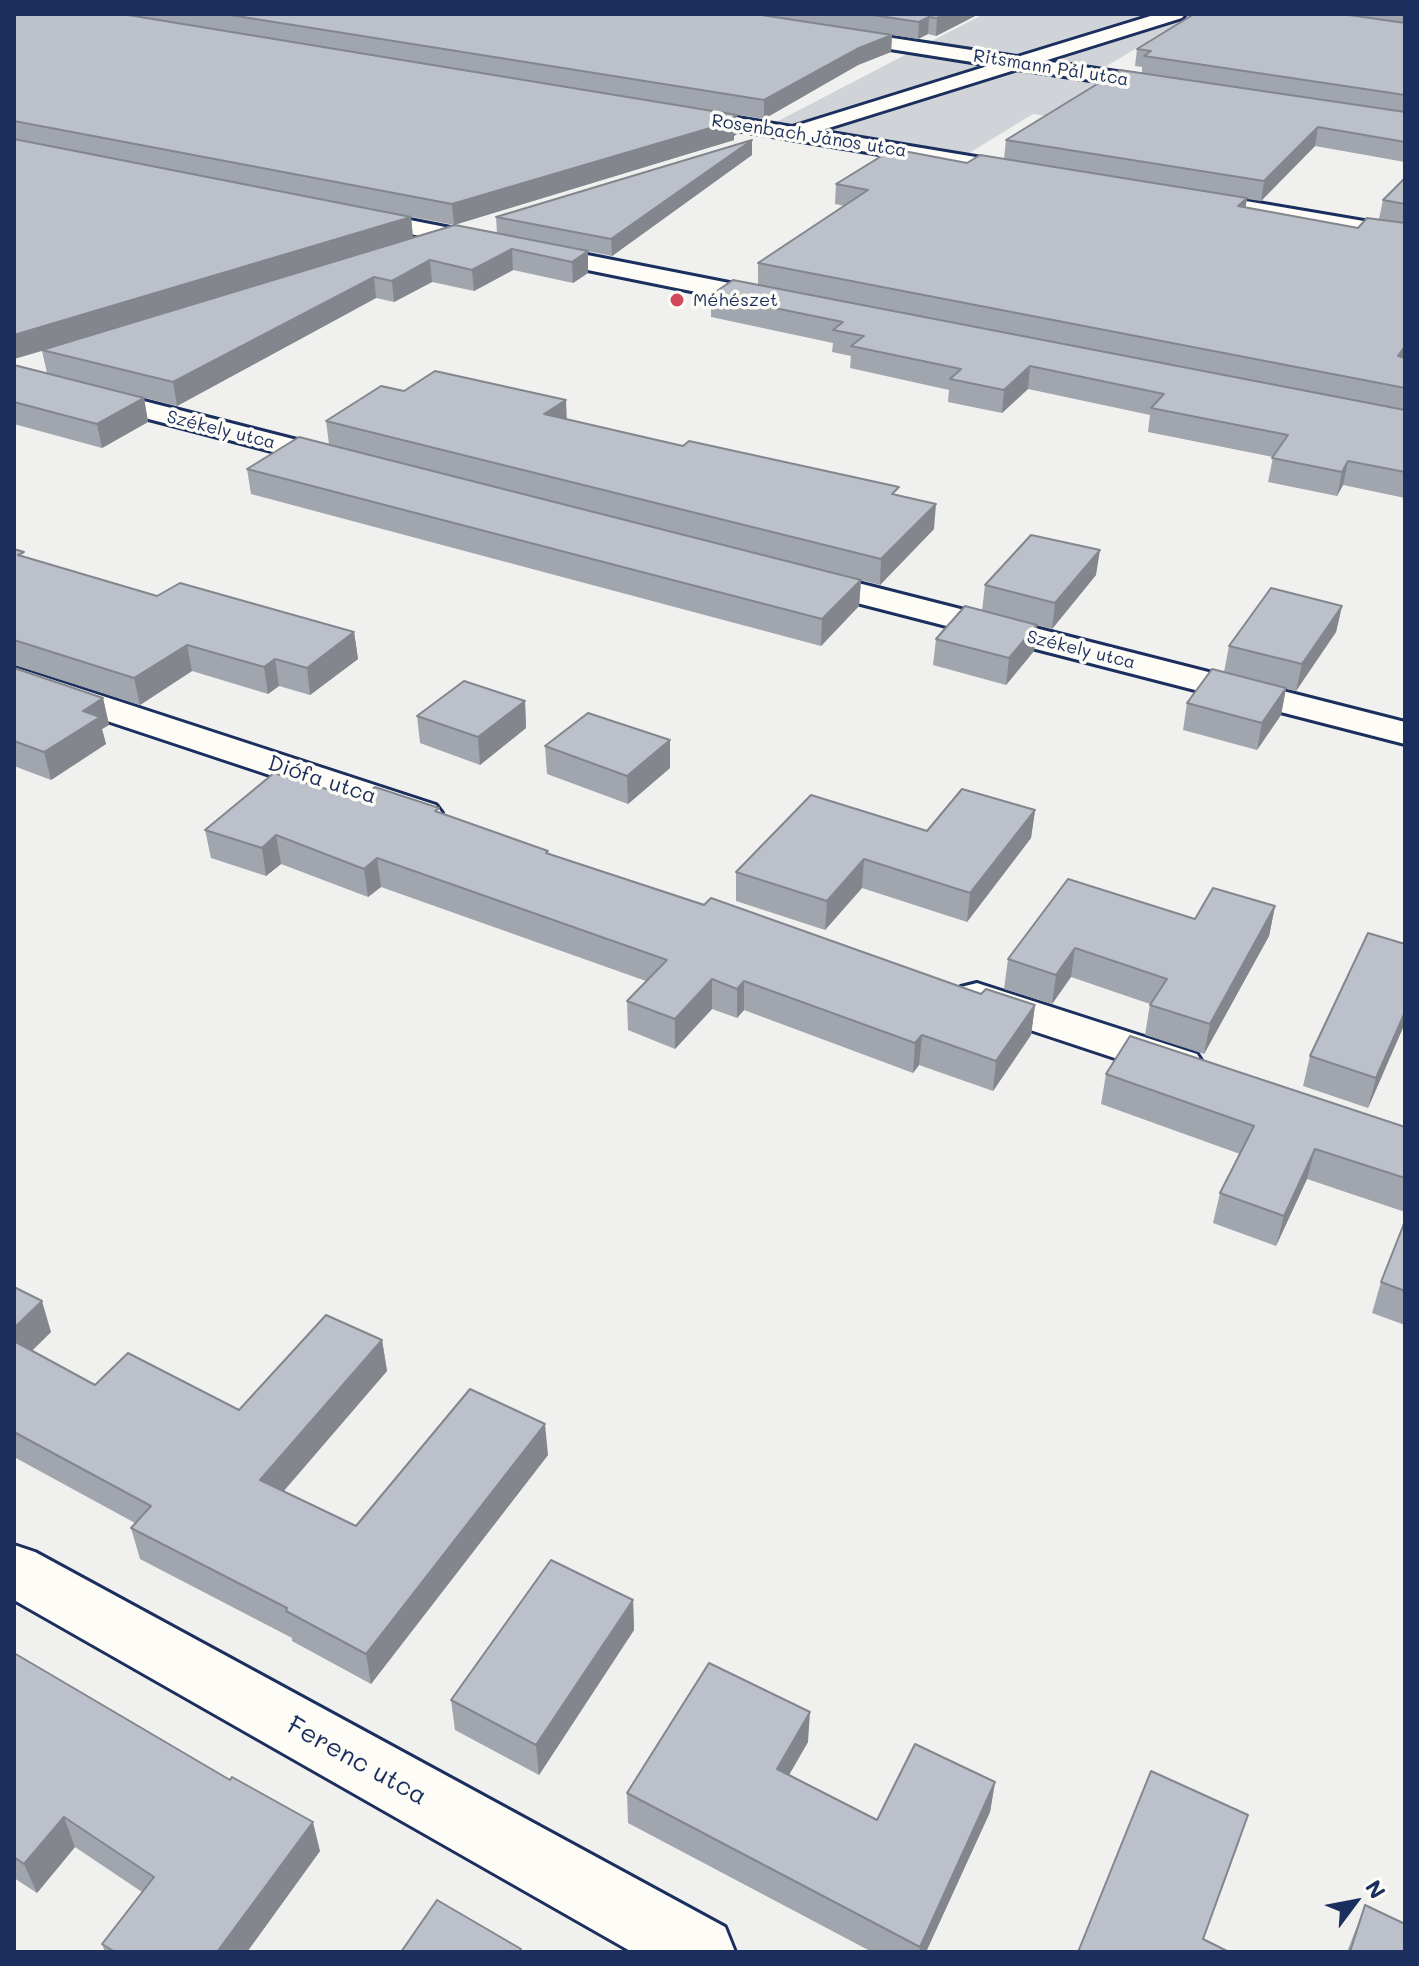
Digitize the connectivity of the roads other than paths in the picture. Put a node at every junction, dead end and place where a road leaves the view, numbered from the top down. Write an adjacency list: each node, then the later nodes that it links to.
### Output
1 (1176, 14): 3 (street)
2 (820, 32): 3 (street, Ritsmann Pál utca)
3 (1018, 62): 4 (street, Ritsmann Pál utca); 6 (street)
4 (1183, 88)
5 (660, 111): 6 (street, Rosenbach János utca)
6 (791, 133): 7 (street); 8 (street, Rosenbach János utca)
7 (746, 146)
8 (1050, 175)
9 (1220, 204): 12 (street)
10 (327, 211): 13 (street)
11 (495, 223): 13 (street)
12 (1405, 235)
13 (452, 236): 14 (street); 15 (street)
14 (407, 250)
15 (811, 307)
16 (59, 357): 17 (street)
17 (14, 374): 18 (street, Székely utca)
18 (369, 468)
19 (771, 571): 21 (street, Székely utca)
20 (14, 678): 22 (street, Diófa utca)
21 (1405, 733)
22 (452, 823)
23 (936, 984): 24 (street)
24 (1224, 1079)
25 (14, 1570): 26 (street, Ferenc utca)
26 (700, 1952)

